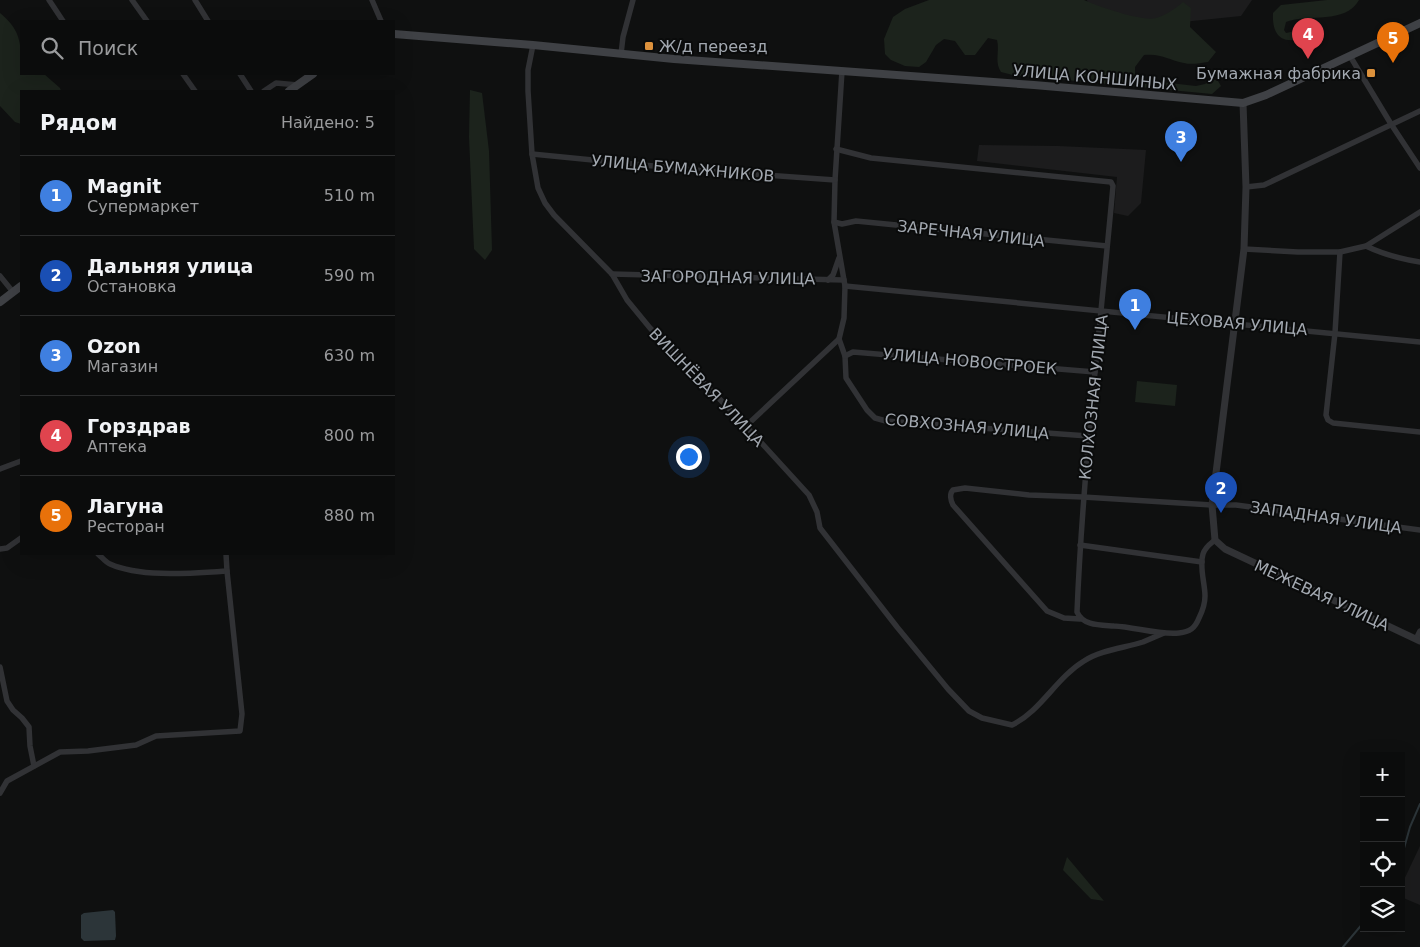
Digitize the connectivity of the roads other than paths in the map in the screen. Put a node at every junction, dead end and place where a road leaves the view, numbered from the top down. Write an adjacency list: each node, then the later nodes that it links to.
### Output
1 (49, 0): 6 (street)
2 (132, 0): 7 (street)
3 (195, 0): 8 (street)
4 (372, 0): 9 (street)
5 (633, 0): 13 (street)
6 (62, 20)
7 (146, 20)
8 (207, 20)
9 (381, 20)
10 (1420, 23): 14 (main road, УЛИЦА КОНШИНЫХ)
11 (395, 34): 12 (main road, УЛИЦА КОНШИНЫХ)
12 (533, 44): 13 (main road, УЛИЦА КОНШИНЫХ); 28 (street, ВИШНЁВАЯ УЛИЦА)
13 (621, 54): 15 (main road, УЛИЦА КОНШИНЫХ)
14 (1350, 56): 24 (main road, УЛИЦА КОНШИНЫХ); 26 (street)
15 (842, 71): 24 (main road, УЛИЦА КОНШИНЫХ); 27 (street)
16 (184, 75): 20 (street)
17 (241, 75): 21 (street)
18 (312, 75): 19 (main road)
19 (298, 84): 22 (street); 23 (main road)
20 (194, 90)
21 (250, 90)
22 (266, 90)
23 (289, 90)
24 (1243, 103): 31 (street)
25 (1420, 111): 26 (street)
26 (1391, 124): 29 (street); 31 (street)
27 (836, 149): 30 (street); 34 (street, КОЛХОЗНАЯ УЛИЦА)
28 (532, 154): 30 (street, УЛИЦА БУМАЖНИКОВ); 40 (street, ВИШНЁВАЯ УЛИЦА)
29 (1420, 168)
30 (835, 180): 33 (street)
31 (1246, 187): 36 (street)
32 (1420, 212): 35 (street)
33 (834, 222): 34 (street, ЗАРЕЧНАЯ УЛИЦА); 38 (street)
34 (1107, 246): 47 (street, КОЛХОЗНАЯ УЛИЦА)
35 (1366, 246): 37 (street); 39 (street)
36 (1244, 250): 37 (street); 48 (street)
37 (1340, 252): 49 (street)
38 (840, 256): 42 (street); 43 (street)
39 (1420, 262)
40 (612, 274): 42 (street, ЗАГОРОДНАЯ УЛИЦА); 54 (street, ВИШНЁВАЯ УЛИЦА)
41 (0, 276): 45 (street)
42 (828, 280): 43 (street, ЗАГОРОДНАЯ УЛИЦА)
43 (844, 283): 47 (street, ЦЕХОВАЯ УЛИЦА); 50 (street)
44 (20, 287): 45 (main road)
45 (14, 292): 46 (main road)
46 (0, 302)
47 (1102, 310): 48 (street, ЦЕХОВАЯ УЛИЦА); 53 (street, КОЛХОЗНАЯ УЛИЦА)
48 (1235, 324): 49 (street, ЦЕХОВАЯ УЛИЦА); 60 (street)
49 (1335, 333): 51 (street, ЦЕХОВАЯ УЛИЦА); 55 (street)
50 (839, 339): 52 (street, СОВХОЗНАЯ УЛИЦА); 54 (street)
51 (1420, 342)
52 (845, 356): 53 (street, УЛИЦА НОВОСТРОЕК); 56 (street, СОВХОЗНАЯ УЛИЦА)
53 (1095, 372): 56 (street, КОЛХОЗНАЯ УЛИЦА)
54 (746, 426): 72 (street, ВИШНЁВАЯ УЛИЦА)
55 (1420, 432)
56 (1088, 436): 59 (street, КОЛХОЗНАЯ УЛИЦА)
57 (20, 461): 58 (street)
58 (0, 469)
59 (1083, 497): 60 (street, ЗАПАДНАЯ УЛИЦА); 64 (street, КОЛХОЗНАЯ УЛИЦА); 70 (street)
60 (1212, 506): 61 (street, ЗАПАДНАЯ УЛИЦА); 63 (street)
61 (1420, 530)
62 (20, 539): 65 (street)
63 (1215, 540): 68 (street); 73 (street, МЕЖЕВАЯ УЛИЦА)
64 (1080, 545): 68 (street); 70 (street, КОЛХОЗНАЯ УЛИЦА)
65 (0, 549)
66 (99, 555): 69 (street)
67 (226, 555): 69 (street)
68 (1202, 562): 72 (street)
69 (227, 571): 75 (street)
70 (1080, 618): 72 (street)
71 (1420, 631): 73 (street)
72 (1164, 633)
73 (1418, 640)
74 (0, 667): 75 (street)
75 (34, 766): 76 (street)
76 (0, 793)

